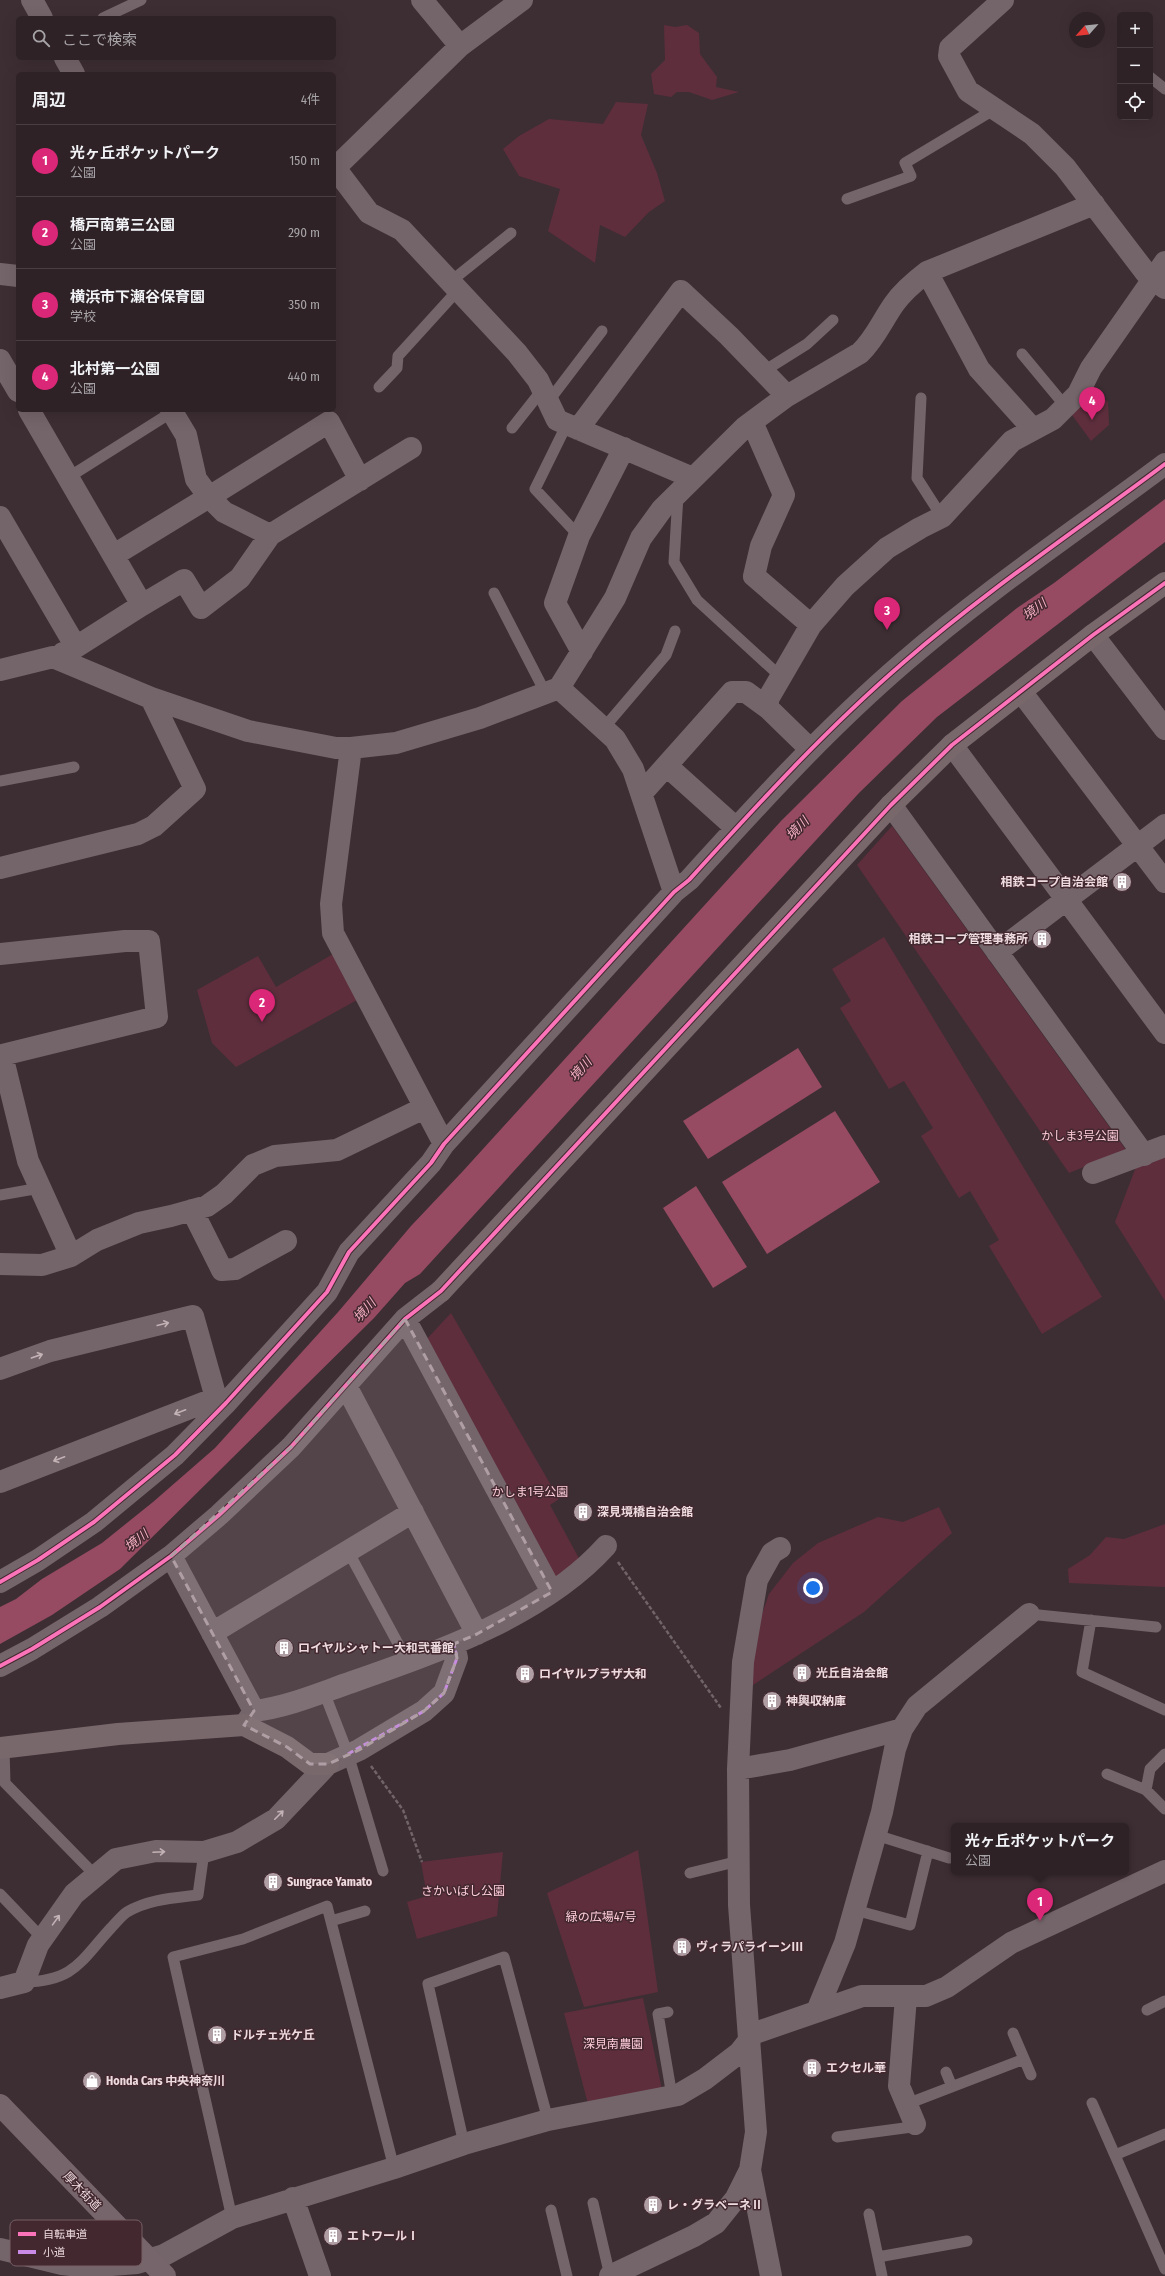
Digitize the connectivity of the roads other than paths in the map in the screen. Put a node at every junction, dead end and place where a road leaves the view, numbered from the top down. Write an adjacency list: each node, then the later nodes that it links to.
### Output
1 (32, 0): 6 (street)
2 (141, 0): 7 (lane)
3 (422, 0): 8 (street)
4 (522, 0): 8 (street)
5 (1003, 0): 13 (street)
6 (41, 16)
7 (107, 16)
8 (460, 46): 14 (street)
9 (66, 60): 10 (street)
10 (73, 72)
11 (1153, 79): 12 (lane)
12 (1165, 89)
13 (995, 109): 16 (lane); 17 (street)
14 (336, 167)
15 (336, 172): 21 (street)
16 (847, 199)
17 (1094, 204): 19 (street); 20 (street)
18 (511, 232): 21 (lane)
19 (927, 272): 30 (street); 39 (street)
20 (1161, 276): 32 (street)
21 (454, 286): 27 (lane); 29 (street)
22 (833, 320): 26 (lane)
23 (602, 331): 29 (lane)
24 (1022, 354): 32 (lane)
25 (0, 360): 28 (street)
26 (764, 371): 30 (street); 37 (street)
27 (379, 387)
28 (16, 388)
29 (545, 396): 37 (street); 38 (lane)
30 (787, 396): 36 (street)
31 (922, 398): 49 (lane)
32 (1066, 407): 39 (street)
33 (30, 412): 43 (street)
34 (170, 412): 43 (lane)
35 (173, 412): 47 (street)
36 (752, 422): 44 (street); 56 (street)
37 (573, 427): 41 (street); 51 (lane)
38 (512, 428)
39 (1033, 429): 49 (street)
40 (411, 448): 45 (street)
41 (624, 448): 44 (street); 51 (street)
42 (1165, 464): 72 (street)
43 (69, 477): 52 (street)
44 (693, 478): 46 (street)
45 (360, 480): 47 (street); 50 (street)
46 (678, 493): 60 (street); 63 (lane)
47 (209, 497): 50 (street); 52 (street)
48 (0, 517): 59 (street)
49 (942, 517): 56 (street)
50 (270, 535): 55 (street)
51 (579, 536): 60 (street)
52 (114, 555): 55 (street)
53 (1165, 583): 58 (street)
54 (494, 593): 64 (lane)
55 (142, 605): 59 (street)
56 (811, 625): 63 (street)
57 (675, 631): 68 (lane)
58 (1093, 635): 65 (street); 69 (street)
59 (76, 647): 61 (street)
60 (582, 652): 64 (street)
61 (54, 657): 62 (street); 66 (street)
62 (0, 670)
63 (781, 677): 67 (street)
64 (552, 690): 68 (street); 71 (street)
65 (1022, 693): 70 (street); 80 (street)
66 (151, 698): 71 (street); 81 (street)
67 (768, 708): 72 (street); 73 (street)
68 (603, 728): 76 (street)
69 (1165, 729)
70 (952, 745): 77 (street); 84 (street)
71 (351, 748): 89 (street)
72 (810, 749): 79 (street)
73 (666, 766): 76 (street); 79 (street)
74 (74, 767): 75 (lane)
75 (0, 780)
76 (642, 793): 83 (street)
77 (891, 805): 85 (street); 100 (street)
78 (1165, 825): 80 (street)
79 (736, 828): 83 (street)
80 (1138, 846): 82 (street); 84 (street)
81 (0, 868)
82 (1165, 882)
83 (674, 892): 90 (street)
84 (1066, 900): 85 (street); 87 (street)
85 (997, 952): 92 (street)
86 (0, 954): 88 (street)
87 (1165, 1033)
88 (1, 1055): 94 (street)
89 (424, 1108): 90 (street); 96 (street)
90 (444, 1144): 103 (street)
91 (1165, 1146): 92 (street)
92 (1144, 1155): 93 (street)
93 (1093, 1173)
94 (40, 1188): 95 (lane); 98 (street)
95 (0, 1196)
96 (192, 1210): 97 (street); 98 (street)
97 (286, 1241)
98 (71, 1256): 99 (street)
99 (0, 1264)
100 (405, 1319): 102 (street); 111 (street)
101 (0, 1369): 103 (street, one-way to 103)
102 (346, 1386): 105 (street); 109 (street)
103 (221, 1401): 104 (street, one-way to 104); 110 (street)
104 (0, 1482)
105 (413, 1512): 108 (street); 116 (street)
106 (606, 1546): 111 (street)
107 (780, 1548): 128 (street)
108 (348, 1551): 115 (street); 118 (lane)
109 (171, 1556): 115 (street); 119 (street)
110 (0, 1582)
111 (552, 1592): 116 (street)
112 (1030, 1614): 113 (lane); 123 (street)
113 (1091, 1620): 114 (lane); 121 (lane)
114 (1156, 1627)
115 (212, 1633): 122 (street)
116 (478, 1634): 117 (street)
117 (454, 1644): 118 (street); 125 (street)
118 (408, 1662): 120 (street)
119 (0, 1666)
120 (324, 1692): 122 (street); 125 (lane)
121 (1165, 1710)
122 (249, 1718): 124 (street); 127 (street)
123 (902, 1729): 128 (street); 132 (street)
124 (2, 1748): 140 (lane)
125 (354, 1752): 127 (street); 137 (lane)
126 (1165, 1754): 130 (lane)
127 (328, 1764): 134 (street, one-way to 127)
128 (738, 1769): 136 (street)
129 (1107, 1774): 130 (lane)
130 (1146, 1790): 131 (lane)
131 (1165, 1808)
132 (876, 1835): 133 (lane); 142 (street)
133 (928, 1851): 135 (lane); 142 (lane)
134 (204, 1852): 140 (street, one-way to 134); 146 (lane)
135 (949, 1858)
136 (739, 1861): 139 (lane); 154 (street)
137 (383, 1871)
138 (1165, 1871): 148 (street)
139 (690, 1873)
140 (96, 1876): 145 (street, one-way to 140)
141 (0, 1894): 145 (lane)
142 (855, 1910): 150 (street)
143 (365, 1911): 144 (lane)
144 (331, 1921): 169 (lane); 175 (lane)
145 (42, 1938): 146 (street)
146 (24, 1982): 147 (street)
147 (0, 1988)
148 (906, 1997): 150 (street); 161 (street)
149 (1165, 2001): 151 (lane)
150 (817, 2010): 154 (street)
151 (1146, 2010)
152 (668, 2012): 159 (lane)
153 (1013, 2033): 155 (lane)
154 (749, 2042): 159 (street); 170 (street)
155 (1024, 2059): 157 (lane); 158 (lane)
156 (946, 2072): 158 (lane)
157 (1031, 2074)
158 (952, 2086): 161 (lane)
159 (672, 2096): 163 (street)
160 (1092, 2103): 168 (lane)
161 (907, 2104): 164 (street)
162 (0, 2105): 176 (main road, 厚木街道)
163 (548, 2120): 167 (street); 167 (lane)
164 (915, 2124): 166 (lane)
165 (1165, 2134): 168 (lane)
166 (837, 2137)
167 (464, 2144): 169 (street)
168 (1115, 2155): 186 (lane)
169 (394, 2168): 171 (street)
170 (750, 2170): 190 (street); 191 (street)
171 (293, 2198): 175 (street); 188 (street)
172 (593, 2203): 190 (lane)
173 (552, 2210): 189 (lane)
174 (869, 2214): 181 (lane)
175 (232, 2218): 182 (street)
176 (111, 2220)
177 (967, 2241): 181 (lane)
178 (0, 2249): 179 (street)
179 (10, 2251)
180 (142, 2253): 182 (main road, 厚木街道)
181 (878, 2257): 192 (lane)
182 (149, 2260): 183 (street); 187 (main road, 厚木街道)
183 (142, 2262)
184 (79, 2266): 185 (street)
185 (107, 2266)
186 (1165, 2269)
187 (165, 2276)
188 (320, 2276)
189 (567, 2276)
190 (610, 2276)
191 (771, 2276)
192 (882, 2276)

